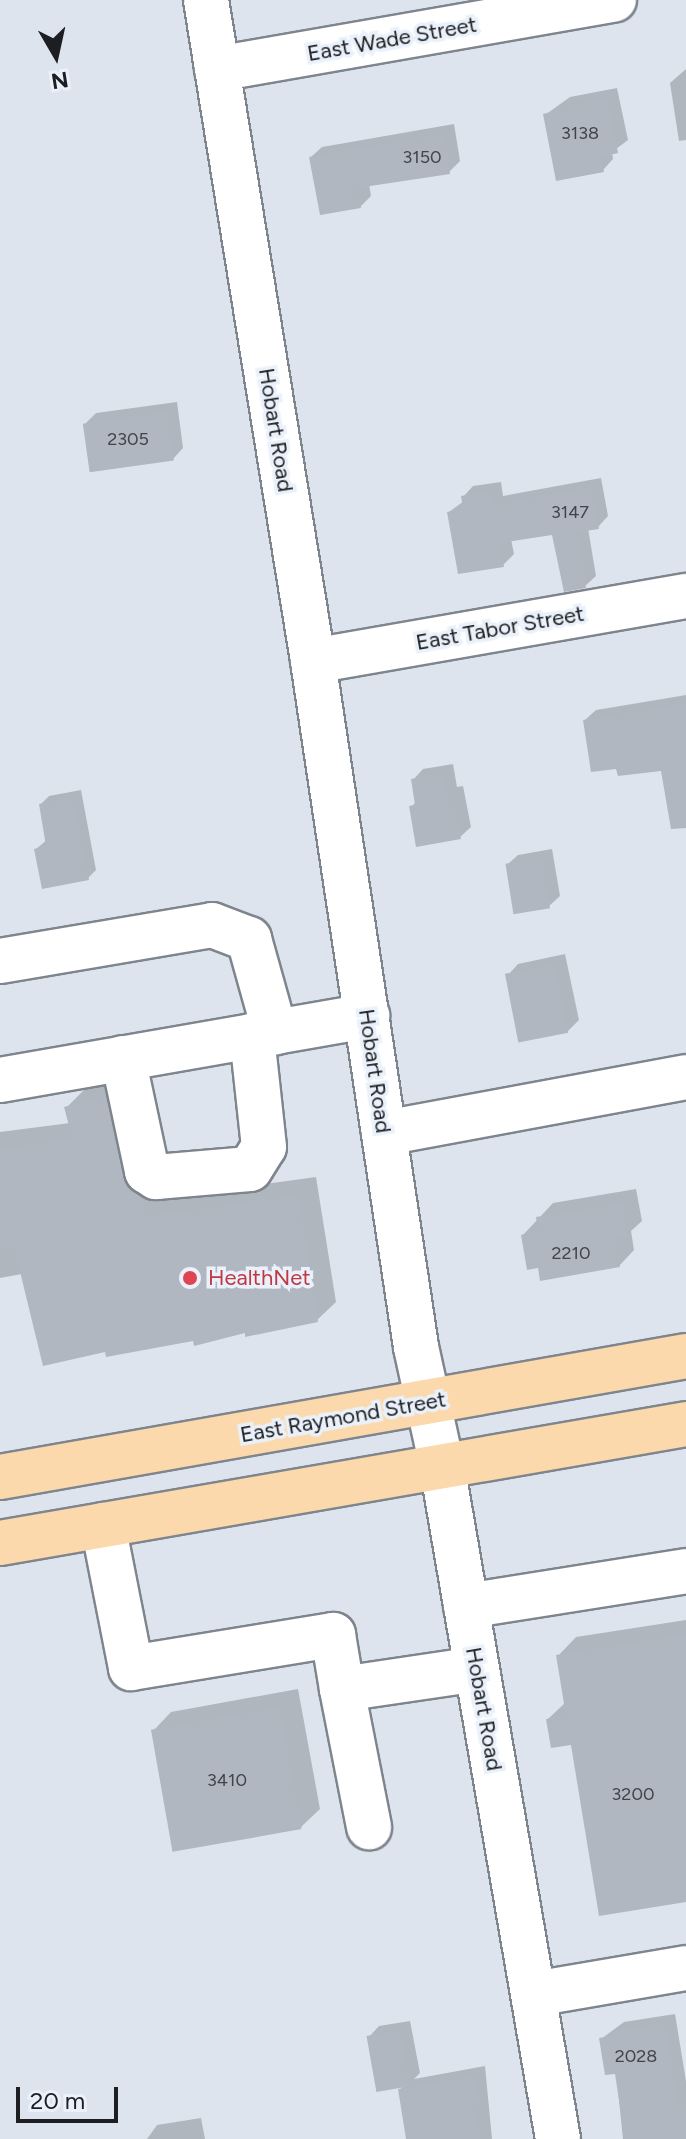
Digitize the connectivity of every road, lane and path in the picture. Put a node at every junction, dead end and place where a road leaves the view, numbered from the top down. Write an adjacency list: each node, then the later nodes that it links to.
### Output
1 (206, 0): 3 (street, Hobart Road)
2 (614, 0): 3 (street, East Wade Street)
3 (217, 69): 5 (street, Hobart Road)
4 (686, 596): 5 (street, East Tabor Street)
5 (313, 661): 7 (street, Hobart Road)
6 (0, 961): 8 (street)
7 (367, 1016): 8 (street); 12 (street, Hobart Road)
8 (263, 1034): 9 (street); 9 (street)
9 (123, 1058): 11 (street)
10 (686, 1077): 12 (street)
11 (0, 1080)
12 (384, 1133): 14 (street, Hobart Road)
13 (686, 1356): 14 (main road, East Raymond Street)
14 (430, 1402): 16 (street, Hobart Road); 17 (main road, East Raymond Street)
15 (686, 1424): 16 (main road)
16 (442, 1466): 18 (main road); 21 (street, Hobart Road)
17 (0, 1477)
18 (103, 1525): 19 (main road); 23 (street)
19 (0, 1543)
20 (686, 1571): 21 (street)
21 (466, 1606): 22 (street, Hobart Road)
22 (477, 1669): 23 (street); 26 (street, Hobart Road)
23 (342, 1689): 24 (street)
24 (369, 1827)
25 (686, 1968): 26 (street)
26 (534, 1994): 27 (street, Hobart Road)
27 (558, 2139)

